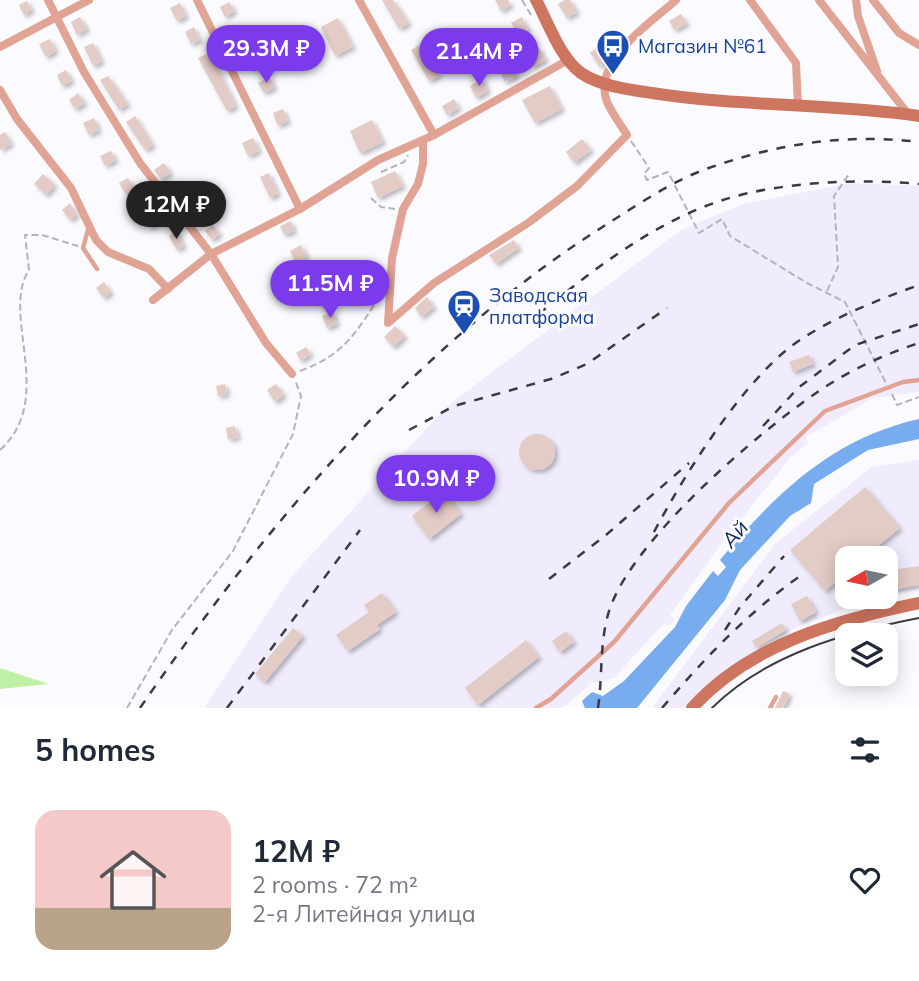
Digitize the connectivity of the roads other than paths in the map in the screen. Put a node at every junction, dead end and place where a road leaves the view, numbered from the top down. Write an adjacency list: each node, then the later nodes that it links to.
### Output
1 (48, 0): 11 (street)
2 (89, 0): 11 (street)
3 (197, 0): 22 (street)
4 (359, 0): 20 (street)
5 (536, 0): 14 (street)
6 (676, 0): 16 (street)
7 (750, 0): 18 (street)
8 (819, 0): 15 (street)
9 (856, 0): 15 (street)
10 (873, 0): 12 (street)
11 (56, 15): 13 (street); 24 (street)
12 (919, 45)
13 (0, 47)
14 (568, 60): 16 (street); 20 (street)
15 (881, 80): 19 (street)
16 (605, 83): 18 (street); 21 (street)
17 (0, 90): 23 (street)
18 (798, 106): 19 (street)
19 (913, 115)
20 (434, 135): 21 (street)
21 (420, 141): 22 (street)
22 (300, 209): 24 (street)
23 (89, 225): 25 (lane); 26 (street)
24 (211, 254): 26 (street); 28 (street)
25 (97, 269)
26 (168, 289): 27 (street)
27 (153, 300)
28 (292, 374)
29 (919, 380): 32 (lane)
30 (919, 603): 33 (street)
31 (776, 697): 34 (lane)
32 (536, 708)
33 (692, 708)
34 (771, 708)

